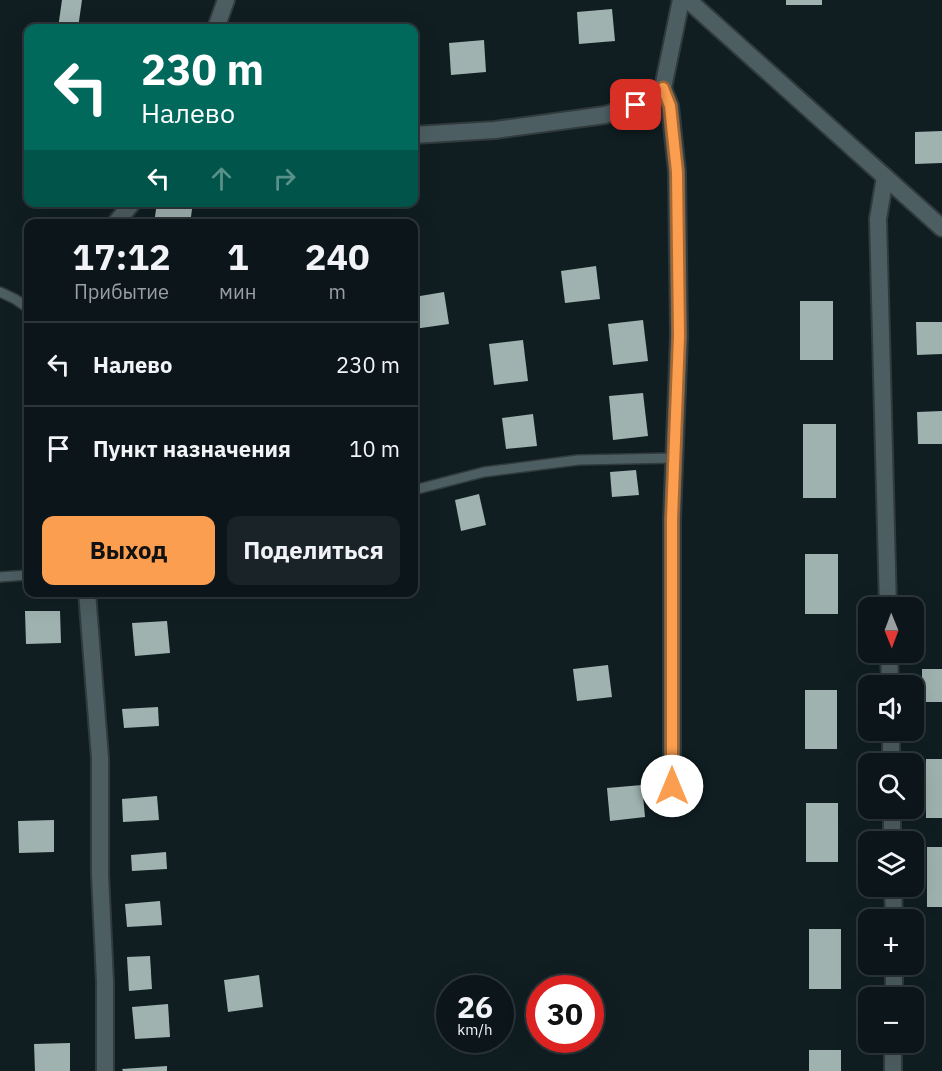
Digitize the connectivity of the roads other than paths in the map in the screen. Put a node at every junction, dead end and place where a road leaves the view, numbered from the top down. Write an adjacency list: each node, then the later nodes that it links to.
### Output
1 (226, 0): 4 (street)
2 (681, 0): 5 (street)
3 (688, 0): 7 (street)
4 (217, 24)
5 (663, 88): 6 (street); 13 (street)
6 (418, 135)
7 (885, 177): 10 (street); 18 (street)
8 (129, 207): 9 (street)
9 (120, 219)
10 (942, 228)
11 (0, 292): 12 (lane)
12 (24, 305)
13 (674, 458): 14 (lane); 19 (street)
14 (418, 489)
15 (24, 575): 16 (lane)
16 (0, 577)
17 (87, 597): 21 (street)
18 (888, 597)
19 (672, 786)
20 (893, 1053): 22 (street)
21 (105, 1071)
22 (893, 1071)

